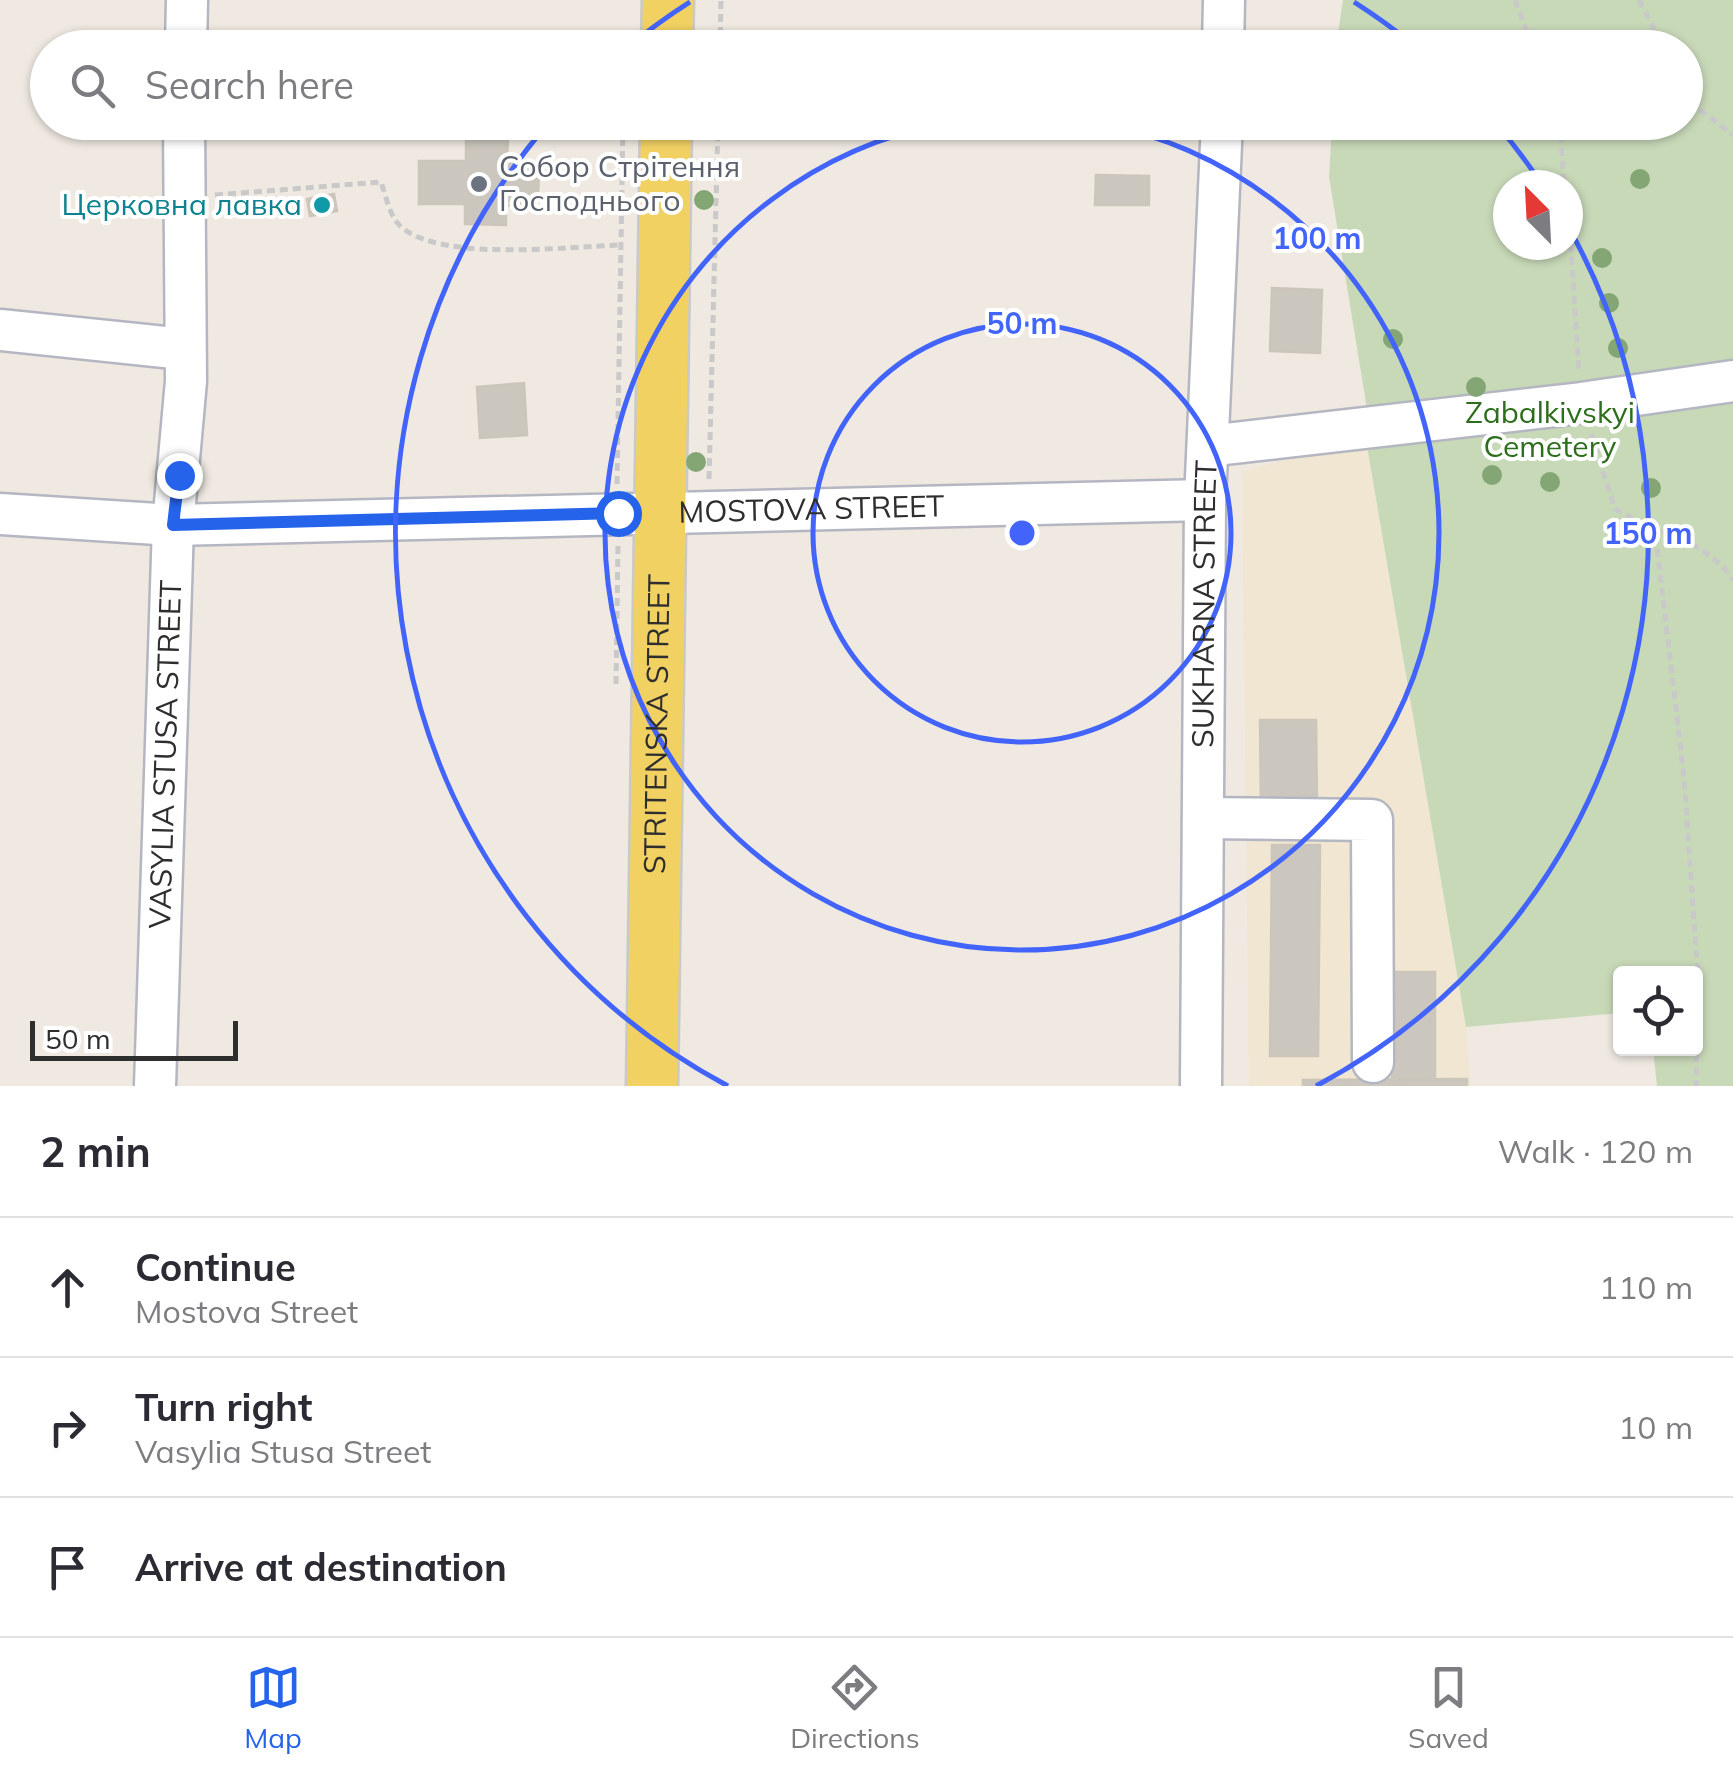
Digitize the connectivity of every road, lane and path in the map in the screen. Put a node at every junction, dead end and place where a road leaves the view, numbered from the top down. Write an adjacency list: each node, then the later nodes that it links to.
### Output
1 (187, 0): 7 (street)
2 (668, 0): 8 (main road)
3 (722, 0): 9 (path)
4 (1224, 0): 10 (street)
5 (1515, 0): 11 (path)
6 (1639, 0): 12 (path)
7 (186, 30)
8 (667, 30)
9 (721, 30)
10 (1223, 30)
11 (1526, 30)
12 (1655, 30)
13 (1703, 112): 14 (path)
14 (1733, 135)
15 (184, 140): 22 (street, VASYLIA STUSA STREET)
16 (623, 140): 23 (path)
17 (665, 140): 32 (main road, STRITENSKA STREET)
18 (718, 140): 31 (path)
19 (1221, 140): 29 (street, SUKHARNA STREET)
20 (1561, 140): 21 (path)
21 (1563, 170)
22 (182, 198): 23 (path); 26 (street, VASYLIA STUSA STREET)
23 (619, 245): 32 (path)
24 (1572, 260): 28 (path)
25 (0, 330): 26 (street)
26 (184, 348): 34 (street, VASYLIA STUSA STREET)
27 (1733, 381): 28 (street)
28 (1581, 403): 29 (street); 35 (path)
29 (1208, 446): 30 (street, SUKHARNA STREET)
30 (1205, 500): 31 (street, MOSTOVA STREET); 38 (street, SUKHARNA STREET)
31 (708, 511): 32 (street, MOSTOVA STREET)
32 (639, 513): 34 (street, MOSTOVA STREET); 37 (path); 41 (main road, STRITENSKA STREET)
33 (0, 514): 34 (street, MOSTOVA STREET)
34 (173, 525): 40 (street, VASYLIA STUSA STREET)
35 (1655, 530): 36 (path); 43 (path)
36 (1733, 580)
37 (616, 696)
38 (1203, 818): 39 (street); 42 (street, SUKHARNA STREET)
39 (1374, 1062)
40 (155, 1086)
41 (652, 1086)
42 (1201, 1086)
43 (1696, 1086)

